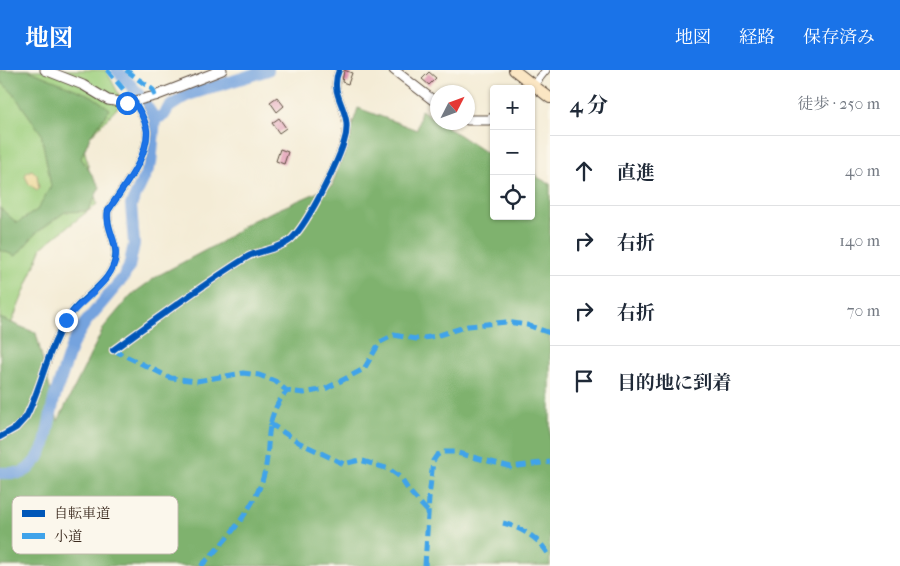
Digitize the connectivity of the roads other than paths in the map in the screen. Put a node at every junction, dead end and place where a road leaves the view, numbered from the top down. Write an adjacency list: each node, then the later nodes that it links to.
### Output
1 (45, 70): 12 (street)
2 (222, 70): 12 (street)
3 (339, 70): 15 (street)
4 (394, 70): 10 (street)
5 (514, 70): 7 (main road)
6 (546, 70): 8 (street)
7 (529, 85)
8 (534, 85)
9 (535, 90): 11 (main road)
10 (430, 98)
11 (550, 98)
12 (135, 103): 16 (street)
13 (490, 119): 14 (street)
14 (475, 120)
15 (113, 350)
16 (0, 436)

